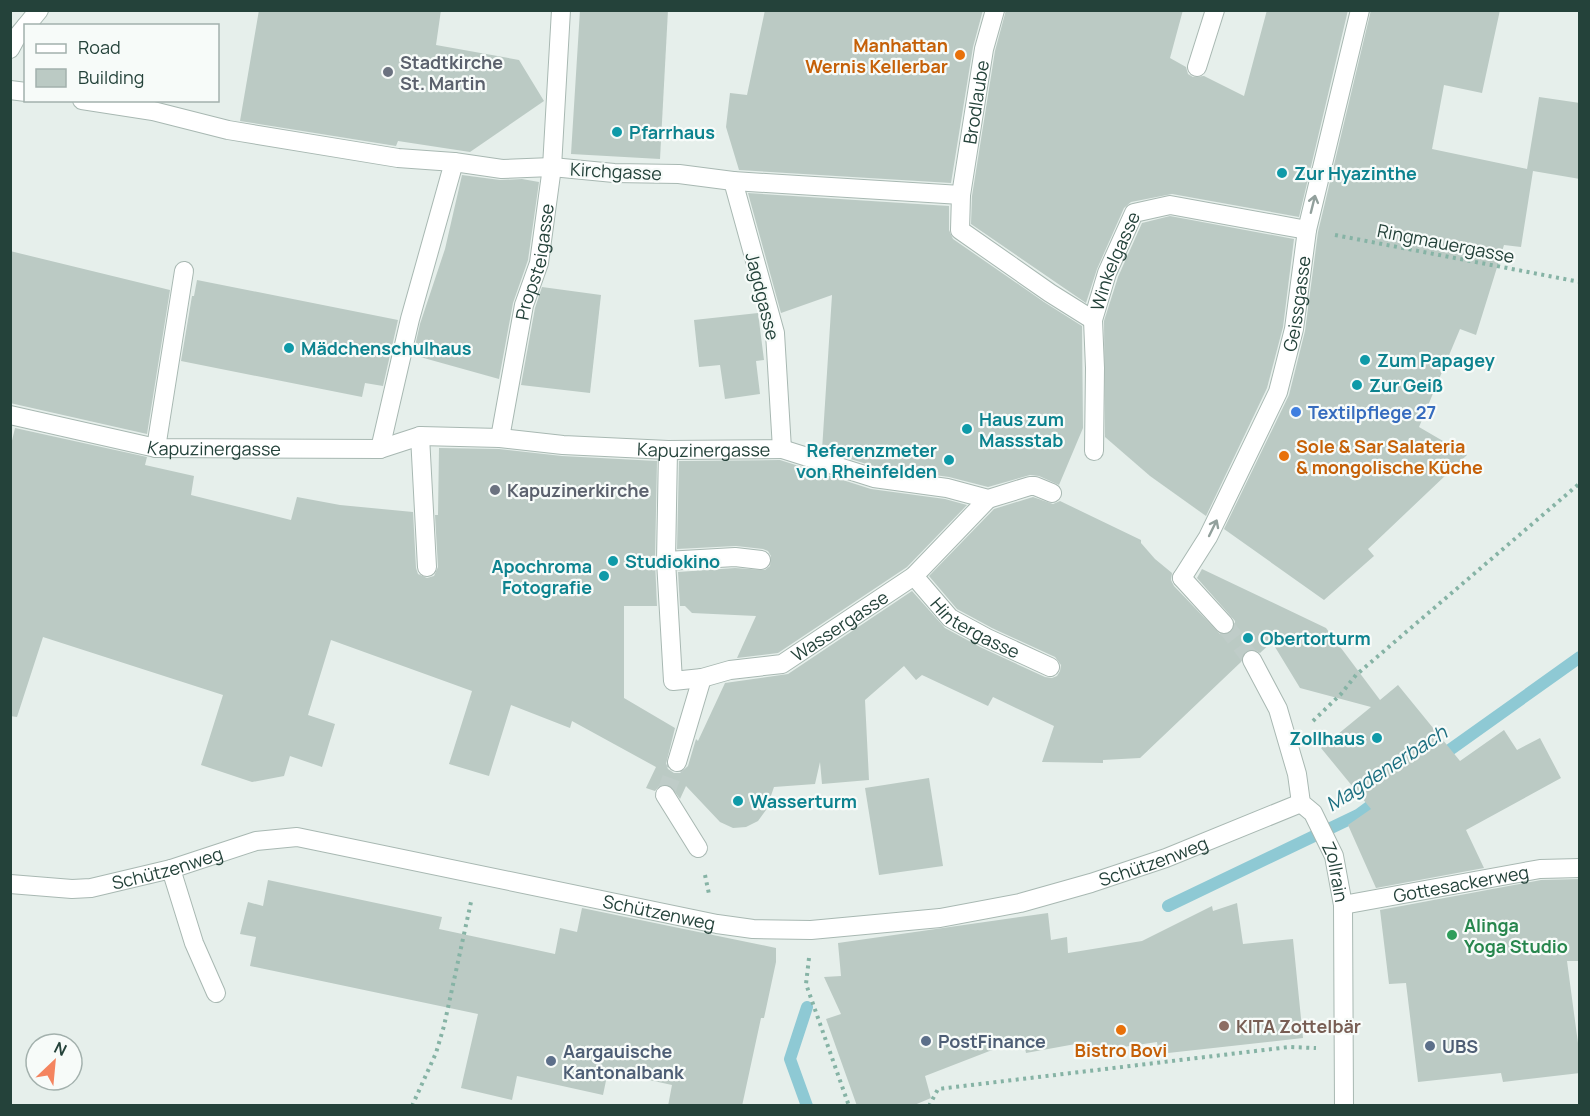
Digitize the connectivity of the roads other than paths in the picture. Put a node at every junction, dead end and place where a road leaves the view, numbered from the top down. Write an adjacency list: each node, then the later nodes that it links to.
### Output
1 (39, 10): 6 (street)
2 (561, 10): 12 (street, Propsteigasse)
3 (995, 10): 14 (street, Brodlaube)
4 (1215, 10): 9 (street)
5 (1360, 10): 15 (street, Geissgasse, one-way to 5)
6 (28, 24)
7 (24, 28): 8 (street)
8 (10, 49)
9 (1197, 67)
10 (95, 102): 11 (street, Kirchgasse)
11 (454, 162): 12 (street, Kirchgasse); 22 (street)
12 (552, 167): 13 (street, Kirchgasse); 20 (street, Propsteigasse)
13 (733, 181): 14 (street, Kirchgasse); 23 (street, Jagdgasse)
14 (961, 195): 17 (street)
15 (1307, 230): 17 (street, Winkelgasse); 32 (street, Geissgasse, one-way to 15)
16 (184, 271): 21 (street)
17 (1093, 320): 25 (street, Winkelgasse)
18 (10, 415): 21 (street, Kapuzinergasse)
19 (420, 436): 20 (street, Kapuzinergasse); 22 (street, Kapuzinergasse); 30 (street)
20 (500, 438): 24 (street, Kapuzinergasse)
21 (156, 448): 22 (street, Kapuzinergasse)
22 (380, 449)
23 (782, 449): 24 (street, Kapuzinergasse); 27 (street, Kapuzinergasse)
24 (668, 450): 29 (street, Wassergasse)
25 (1094, 451)
26 (1052, 493): 27 (street)
27 (988, 500): 31 (street, Wassergasse)
28 (761, 560): 29 (street)
29 (666, 561): 35 (street, Wassergasse)
30 (427, 567)
31 (914, 576): 34 (street, Hintergasse); 35 (street, Wassergasse)
32 (1224, 624)
33 (1252, 660): 38 (street, Zollrain)
34 (1050, 667)
35 (702, 678): 36 (street)
36 (676, 762)
37 (665, 795): 39 (street)
38 (1307, 808): 41 (street, Schützenweg); 43 (street, Zollrain)
39 (698, 848)
40 (1580, 868): 43 (street, Gottesackerweg)
41 (171, 869): 42 (street, Schützenweg); 44 (street)
42 (10, 884)
43 (1343, 905): 45 (street, Zollrain)
44 (216, 993)
45 (1344, 1106)

